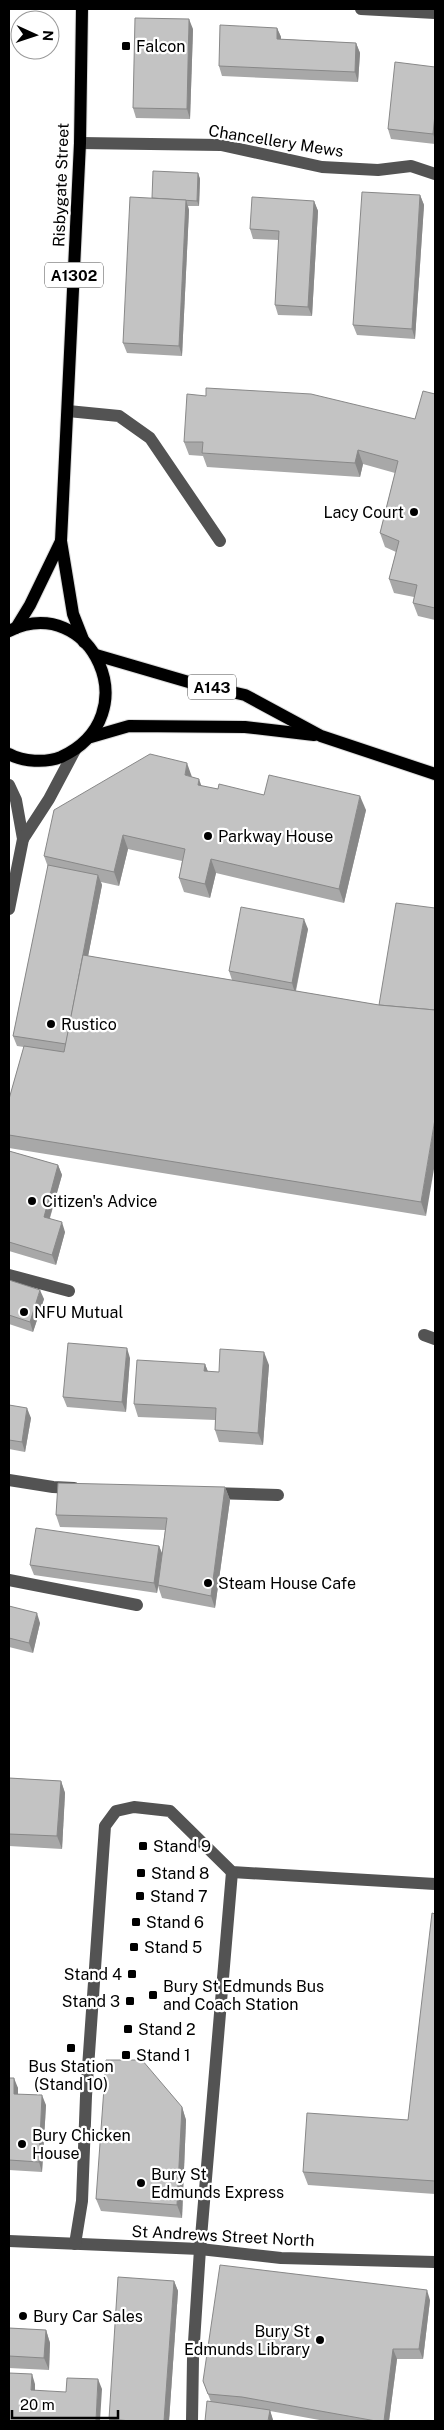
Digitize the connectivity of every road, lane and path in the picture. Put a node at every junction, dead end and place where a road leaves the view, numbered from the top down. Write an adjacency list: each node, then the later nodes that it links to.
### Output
1 (82, 9): 4 (main road, Risbygate Street / A1302)
2 (361, 9): 3 (street)
3 (435, 13)
4 (80, 143): 5 (street, Chancellery Mews); 6 (main road, Risbygate Street / A1302)
5 (435, 174)
6 (68, 411): 7 (street); 8 (main road, Risbygate Street / A1302)
7 (220, 541)
8 (61, 542): 9 (main road, Risbygate Street / A1302); 10 (main road, Risbygate Street / A1302)
9 (12, 630): 10 (main road)
10 (84, 642): 11 (main road)
11 (96, 655): 12 (main road, A143); 13 (main road)
12 (321, 736): 13 (main road, A143); 16 (main road, A143)
13 (91, 737): 14 (main road)
14 (74, 750): 15 (main road); 18 (street)
15 (9, 754)
16 (435, 774)
17 (9, 786): 18 (street)
18 (23, 839): 19 (street)
19 (9, 909)
20 (9, 1275): 21 (street)
21 (69, 1291)
22 (9, 1480): 23 (street)
23 (83, 1488)
24 (200, 1492): 25 (street)
25 (278, 1495)
26 (9, 1580): 27 (street)
27 (137, 1605)
28 (232, 1872): 29 (street); 31 (street); 32 (street)
29 (435, 1884)
30 (9, 2241): 31 (street, St Andrews Street North)
31 (75, 2244): 32 (street, St Andrews Street North)
32 (200, 2249): 33 (street, St Andrews Street North); 34 (street)
33 (435, 2262)
34 (192, 2421)

